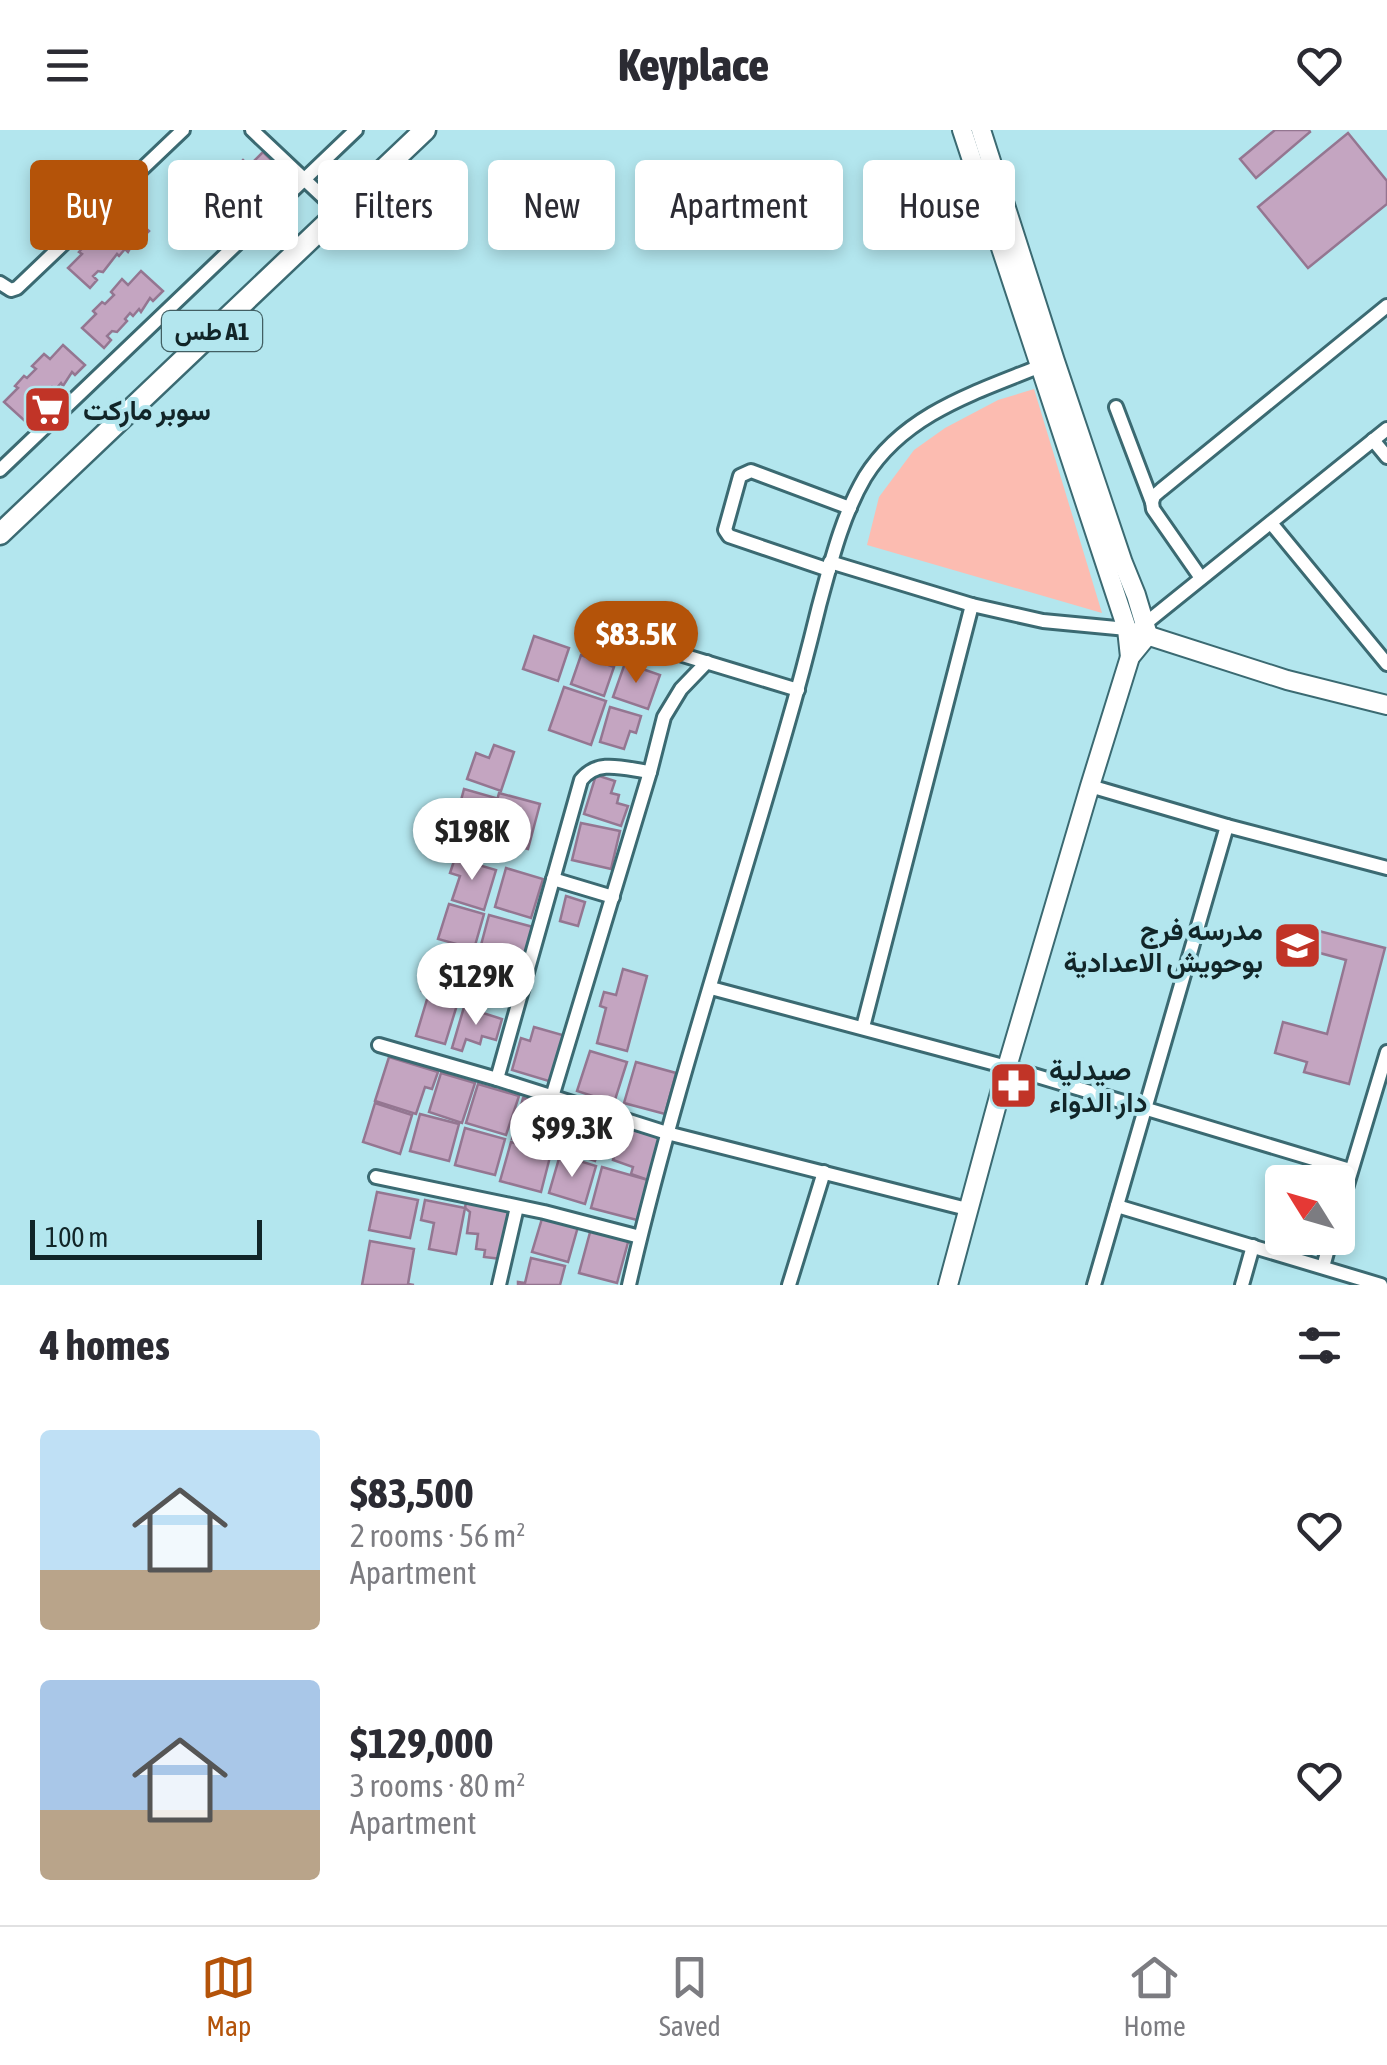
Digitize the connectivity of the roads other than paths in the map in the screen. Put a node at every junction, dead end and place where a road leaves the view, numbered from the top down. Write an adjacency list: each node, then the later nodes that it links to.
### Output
1 (183, 130): 11 (street)
2 (252, 130): 8 (street)
3 (356, 130): 8 (street)
4 (425, 130): 7 (highway, طس A1)
5 (962, 130): 13 (main road)
6 (981, 130): 13 (main road)
7 (394, 160)
8 (304, 178): 9 (street); 18 (street)
9 (318, 192)
10 (318, 232): 22 (highway, طس A1)
11 (0, 283)
12 (1387, 306): 19 (street)
13 (1048, 364): 20 (street); 26 (main road); 27 (main road)
14 (1116, 407): 19 (street)
15 (1387, 428): 16 (street)
16 (1374, 440): 17 (street); 21 (street)
17 (1387, 456)
18 (0, 470)
19 (1152, 502): 24 (street)
20 (850, 508): 23 (street); 23 (street)
21 (1271, 523): 24 (street); 31 (street)
22 (0, 534)
23 (830, 566): 25 (street); 32 (street)
24 (1201, 578): 26 (street)
25 (972, 605): 27 (street); 41 (street)
26 (1147, 629): 27 (main road); 29 (main road); 33 (main road)
27 (1127, 630): 29 (main road)
28 (610, 633): 30 (street)
29 (1130, 657): 35 (main road)
30 (707, 662): 32 (street); 34 (street)
31 (1387, 664)
32 (798, 690): 40 (street)
33 (1387, 705)
34 (650, 772): 38 (street); 39 (street)
35 (1090, 786): 36 (street); 44 (main road)
36 (1227, 826): 37 (street); 47 (street)
37 (1387, 868)
38 (553, 880): 39 (street); 45 (street)
39 (613, 896): 46 (street)
40 (711, 988): 41 (street); 48 (street)
41 (863, 1027): 44 (street)
42 (379, 1045): 45 (street)
43 (1387, 1052): 50 (street)
44 (1007, 1066): 47 (street); 55 (main road)
45 (498, 1080): 46 (street)
46 (552, 1097): 48 (street)
47 (1145, 1108): 49 (street); 53 (street)
48 (668, 1134): 51 (street); 56 (street)
49 (1333, 1165)
50 (1352, 1165)
51 (824, 1172): 55 (street); 62 (street)
52 (376, 1176): 54 (street)
53 (1117, 1206): 57 (street); 64 (street)
54 (517, 1207): 56 (street); 60 (street)
55 (967, 1209): 63 (main road)
56 (640, 1237): 61 (street)
57 (1253, 1246): 59 (street); 65 (street)
58 (1326, 1255): 59 (street)
59 (1323, 1267): 66 (street)
60 (500, 1285)
61 (629, 1285)
62 (789, 1285)
63 (948, 1285)
64 (1094, 1285)
65 (1242, 1285)
66 (1381, 1285)

